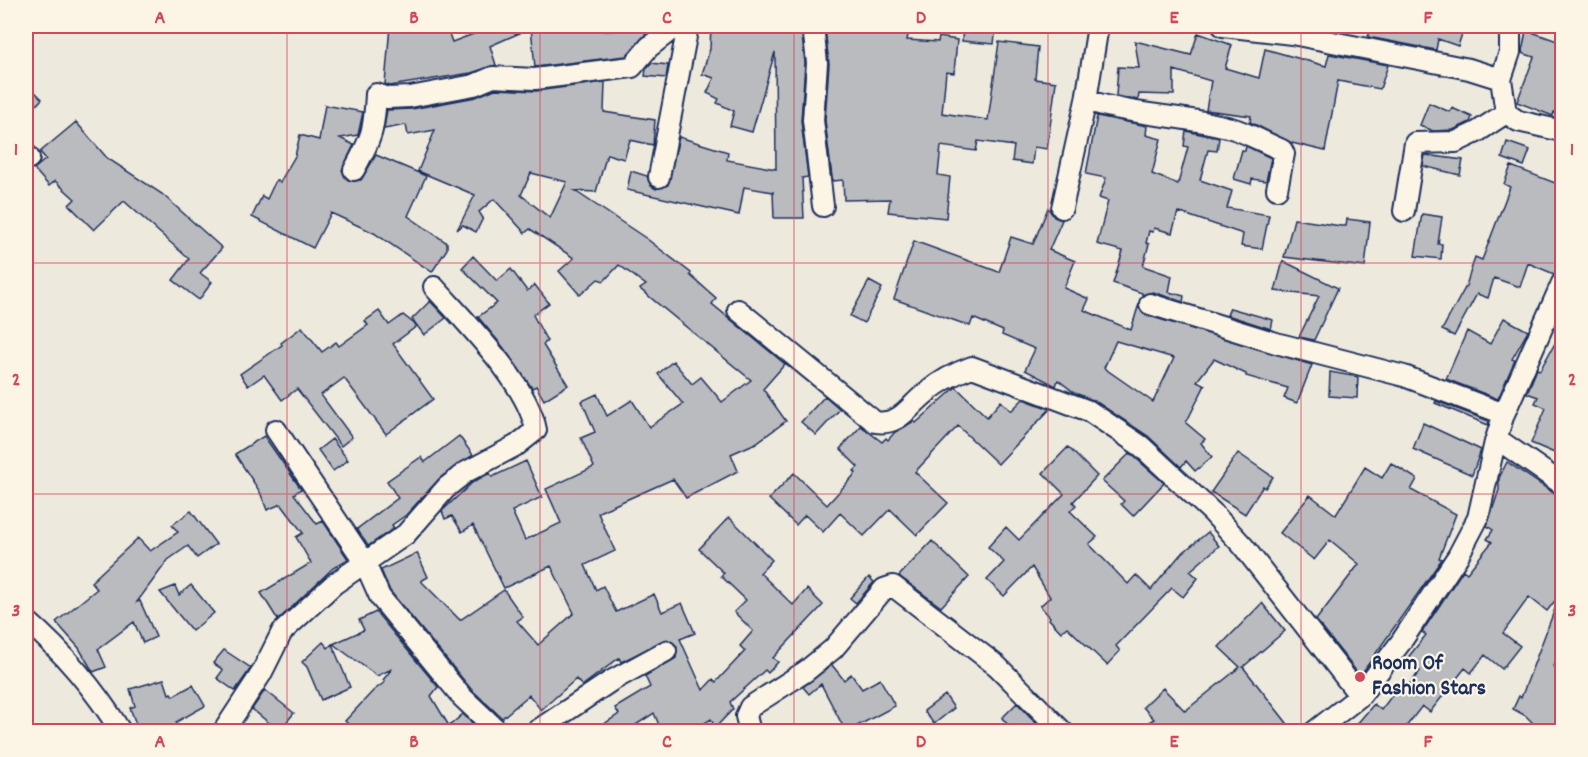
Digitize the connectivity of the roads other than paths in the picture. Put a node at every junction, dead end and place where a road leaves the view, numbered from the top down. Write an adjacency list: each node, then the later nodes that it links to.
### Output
1 (675, 26): 11 (street)
2 (688, 26): 12 (street)
3 (813, 26): 14 (street)
4 (1098, 26): 8 (street)
5 (1223, 26): 7 (street)
6 (1510, 26): 7 (street)
7 (1501, 79): 9 (street)
8 (1086, 100): 13 (street); 15 (street)
9 (1506, 112): 10 (street); 16 (street)
10 (1563, 132)
11 (354, 170)
12 (659, 177)
13 (1277, 189)
14 (823, 206)
15 (1062, 208)
16 (1404, 211)
17 (1563, 283): 21 (street)
18 (434, 286): 25 (street)
19 (1150, 304): 21 (street)
20 (738, 310): 28 (street)
21 (1504, 414): 23 (street)
22 (276, 429): 25 (street)
23 (1495, 442): 24 (street); 28 (street)
24 (1563, 484)
25 (363, 561): 30 (street); 31 (street)
26 (26, 620): 29 (street)
27 (666, 651): 32 (street)
28 (1360, 696): 35 (street)
29 (121, 732)
30 (223, 732)
31 (499, 732)
32 (535, 732)
33 (750, 732): 34 (street)
34 (1063, 732)
35 (1314, 732)

